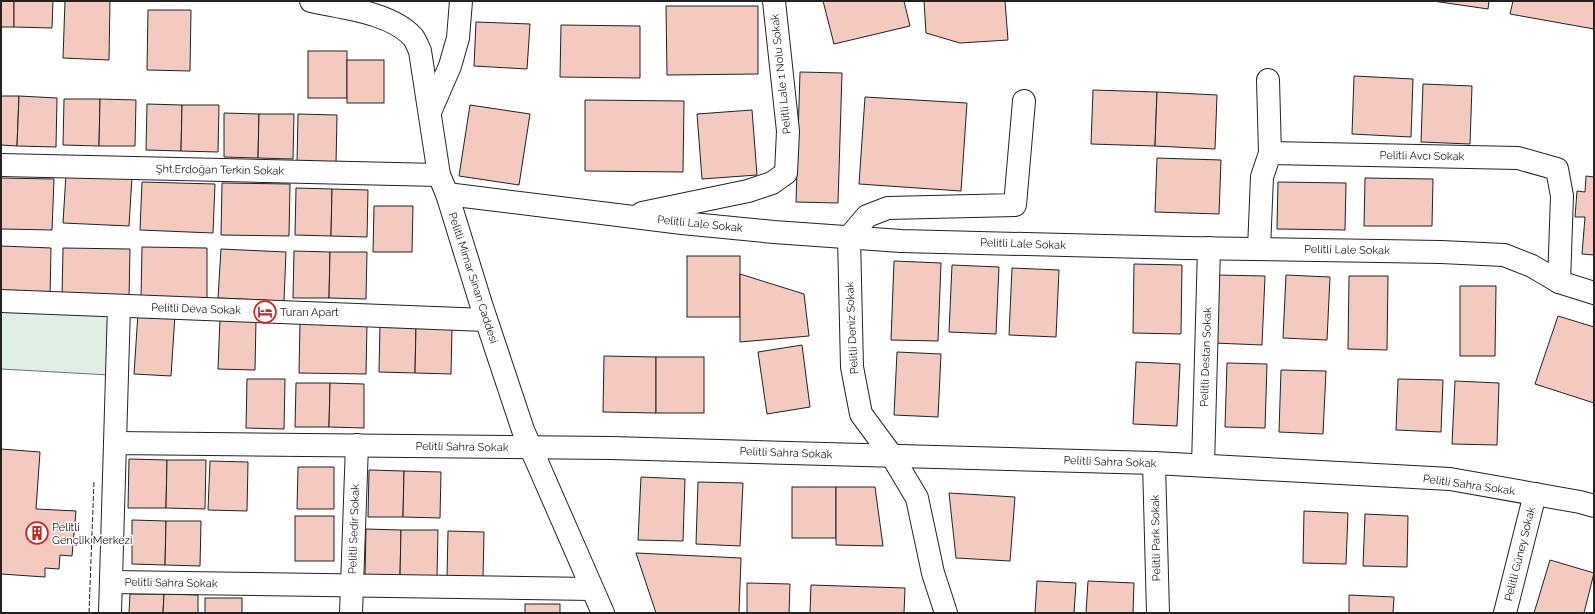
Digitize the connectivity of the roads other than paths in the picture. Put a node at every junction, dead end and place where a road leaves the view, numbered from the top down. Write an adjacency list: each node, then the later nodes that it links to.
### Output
1 (311, 1): 6 (street, Pelitli Mimar Sinan Caddesi)
2 (461, 1): 6 (street)
3 (774, 1): 10 (street, Pelitli Lale 1 Nolu Sokak)
4 (1268, 80): 7 (street)
5 (1024, 101): 11 (street)
6 (430, 112): 9 (street, Pelitli Mimar Sinan Caddesi)
7 (1270, 153): 13 (street); 14 (street, Pelitli Avcı Sokak)
8 (1, 165): 9 (street, Şht.Erdoğan Terkin Sokak)
9 (443, 185): 10 (street, Pelitli Lale Sokak); 18 (street, Pelitli Mimar Sinan Caddesi)
10 (627, 216): 11 (street, Pelitli Lale Sokak)
11 (849, 237): 12 (street, Pelitli Lale Sokak); 22 (street, Pelitli Deniz Sokak)
12 (1209, 248): 13 (street, Pelitli Lale Sokak); 24 (street, Pelitli Destan Sokak)
13 (1259, 249): 14 (street, Pelitli Lale Sokak)
14 (1559, 282): 15 (street, Pelitli Lale Sokak)
15 (1594, 293)
16 (1, 301): 17 (street, Pelitli Deva Sokak)
17 (119, 306): 18 (street, Pelitli Deva Sokak); 19 (street)
18 (486, 320): 21 (street, Pelitli Mimar Sinan Caddesi)
19 (115, 443): 20 (street, Pelitli Sahra Sokak); 27 (street, Pelitli Sahra Sokak)
20 (358, 445): 21 (street, Pelitli Sahra Sokak); 28 (street, Pelitli Sedir Sokak)
21 (531, 448): 22 (street, Pelitli Sahra Sokak); 29 (street, Pelitli Mimar Sinan Caddesi)
22 (892, 456): 23 (street, Pelitli Sahra Sokak); 33 (street, Pelitli Deniz Sokak)
23 (1154, 463): 24 (street, Pelitli Sahra Sokak); 34 (street, Pelitli Park Sokak)
24 (1203, 465): 25 (street, Pelitli Sahra Sokak)
25 (1535, 494): 26 (street, Pelitli Sahra Sokak); 35 (street, Pelitli Güney Sokak)
26 (1594, 506)
27 (111, 582): 28 (street, Pelitli Sahra Sokak); 30 (street, Pelitli Sahra Sokak)
28 (352, 586): 29 (street, Pelitli Sahra Sokak); 31 (street, Pelitli Sedir Sokak)
29 (592, 589): 32 (street, Pelitli Mimar Sinan Caddesi)
30 (110, 613)
31 (351, 613)
32 (603, 613)
33 (946, 613)
34 (1158, 613)
35 (1505, 613)

